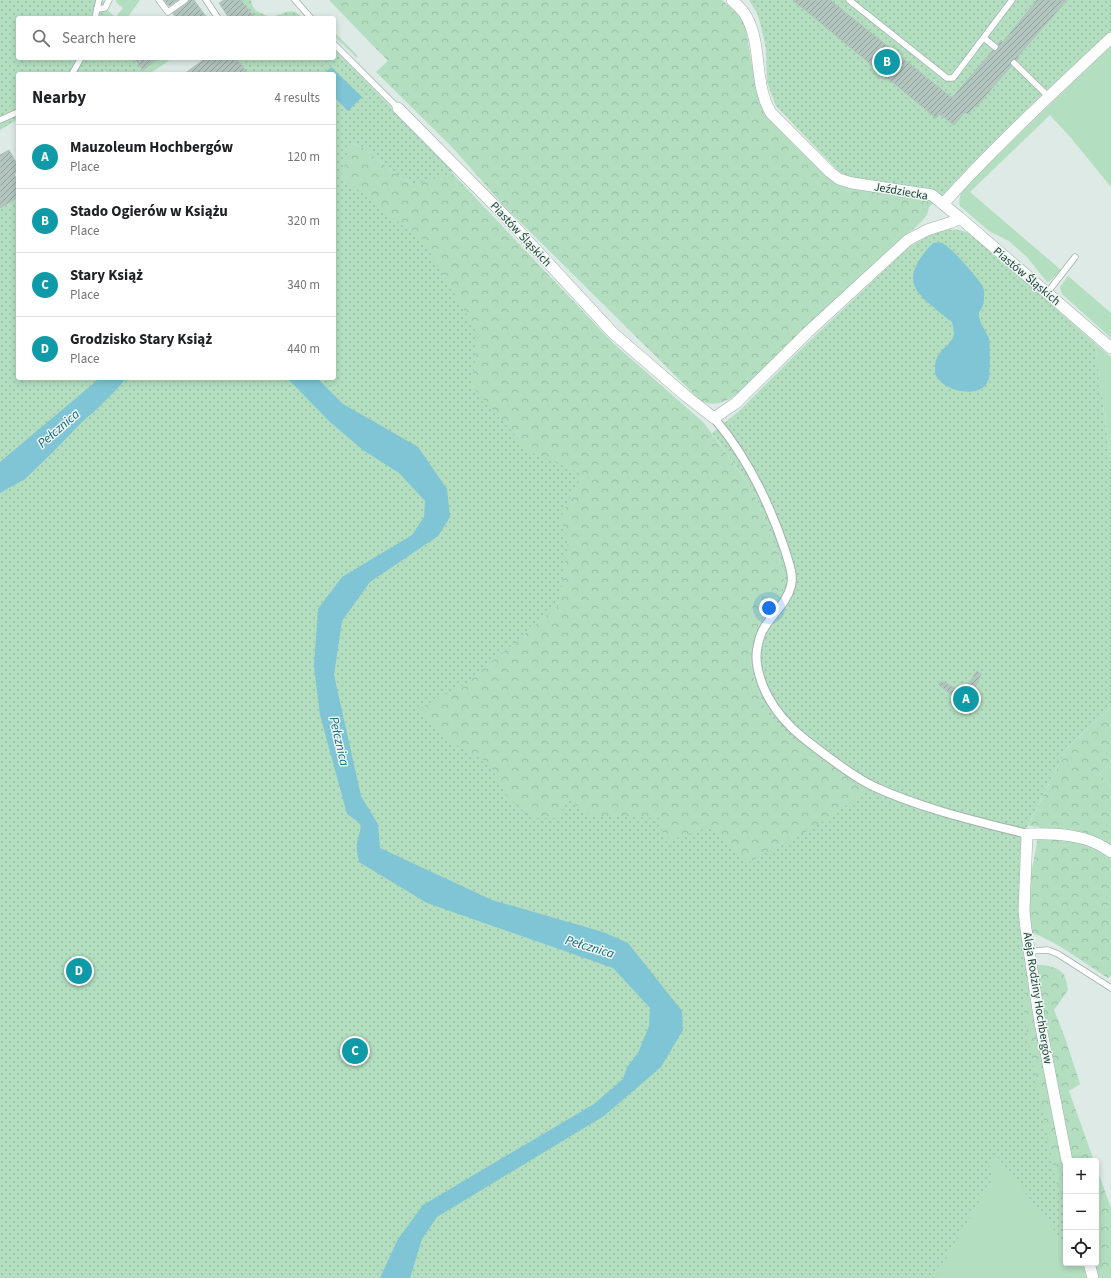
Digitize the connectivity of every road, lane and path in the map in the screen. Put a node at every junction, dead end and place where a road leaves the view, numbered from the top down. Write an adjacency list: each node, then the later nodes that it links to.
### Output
1 (99, 0): 10 (lane)
2 (109, 0): 10 (lane)
3 (159, 0): 4 (lane)
4 (185, 0)
5 (206, 0): 12 (lane)
6 (295, 0): 13 (lane)
7 (732, 0): 25 (street, Jeździecka)
8 (849, 0): 14 (lane)
9 (1012, 0): 14 (lane)
10 (97, 9): 11 (lane)
11 (95, 16)
12 (217, 16)
13 (309, 16)
14 (984, 38): 17 (lane)
15 (1111, 38): 21 (street, Jeździecka)
16 (336, 46): 22 (lane, Piastów Śląskich)
17 (995, 47)
18 (80, 60): 20 (lane)
19 (1014, 63): 21 (lane)
20 (73, 72)
21 (1049, 97): 25 (street, Jeździecka)
22 (398, 108): 30 (street, Piastów Śląskich)
23 (16, 113): 24 (lane)
24 (0, 120)
25 (943, 204): 26 (street, Piastów Śląskich)
26 (960, 218): 28 (street, Piastów Śląskich); 30 (street)
27 (1075, 257): 28 (lane)
28 (1047, 293): 29 (street, Piastów Śląskich)
29 (1111, 348)
30 (714, 418): 31 (street)
31 (1027, 834): 32 (street); 33 (street, Aleja Rodziny Hochbergów)
32 (1111, 852)
33 (1030, 951): 34 (lane); 35 (street, Aleja Rodziny Hochbergów)
34 (1111, 988)
35 (1066, 1158)
36 (1090, 1266): 37 (street)
37 (1093, 1278)

